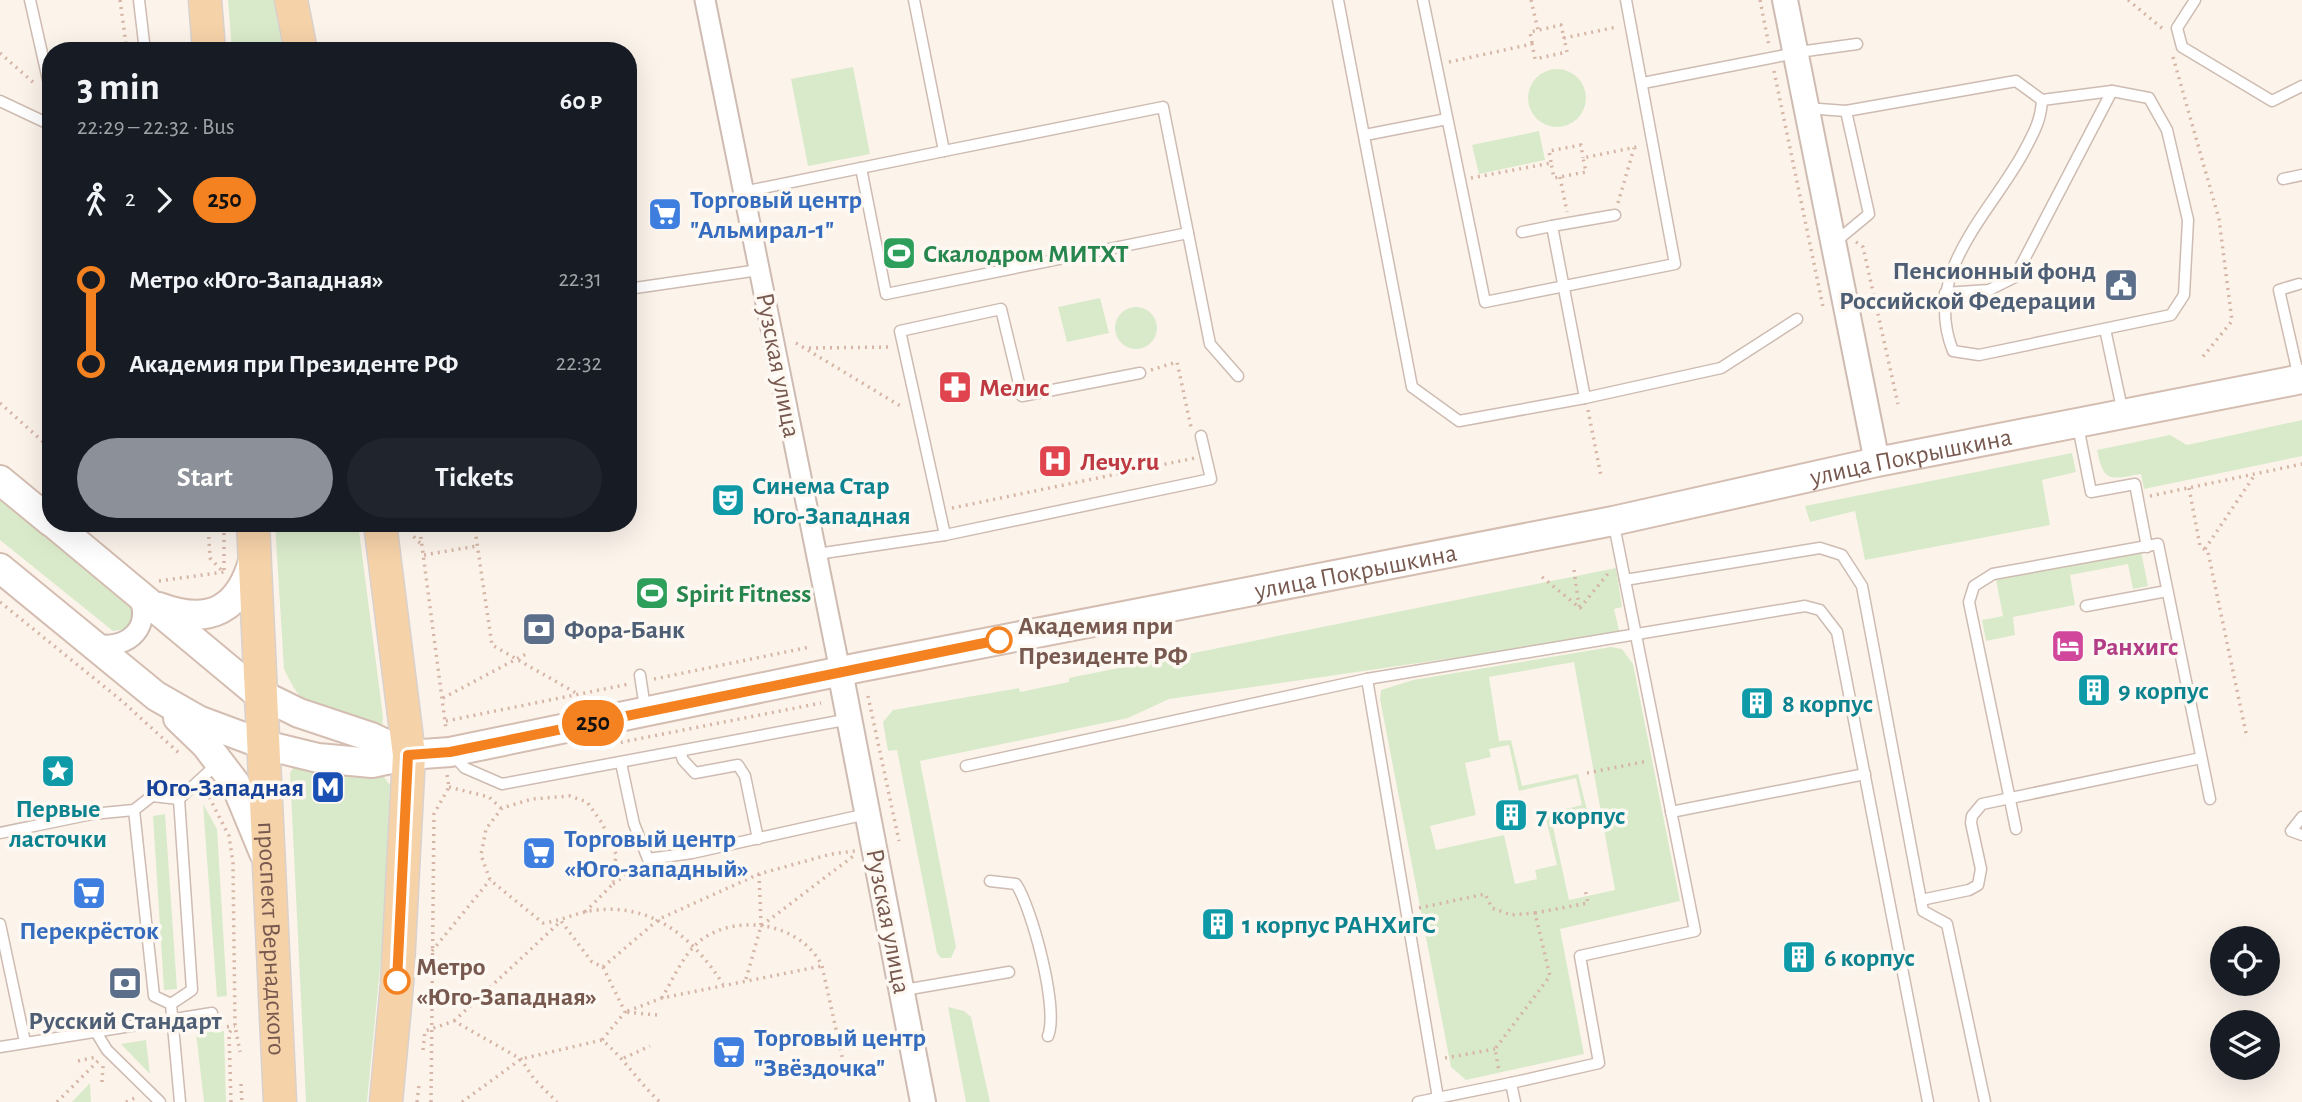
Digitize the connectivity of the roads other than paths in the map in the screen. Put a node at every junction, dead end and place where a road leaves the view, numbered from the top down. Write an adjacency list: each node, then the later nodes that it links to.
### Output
1 (30, 0): 17 (lane)
2 (139, 0): 12 (lane)
3 (205, 0): 13 (main road)
4 (291, 0): 14 (main road)
5 (705, 0): 32 (street, Рузская улица)
6 (914, 0): 28 (lane)
7 (1338, 0): 27 (lane)
8 (1423, 0): 25 (lane)
9 (1626, 0): 18 (lane)
10 (1785, 0): 16 (street)
11 (2195, 0): 19 (lane)
12 (144, 42)
13 (208, 42)
14 (299, 42)
15 (1857, 44): 16 (lane)
16 (1784, 55): 18 (lane); 23 (street)
17 (42, 68)
18 (1643, 83): 40 (lane)
19 (2302, 86)
20 (2112, 91): 21 (lane); 42 (lane); 44 (lane)
21 (2042, 100): 24 (lane); 42 (lane)
22 (0, 102): 26 (lane)
23 (1806, 108): 24 (lane); 37 (street)
24 (1846, 111): 37 (lane)
25 (1447, 119): 27 (lane); 40 (lane)
26 (42, 121)
27 (1365, 135): 48 (lane)
28 (944, 151): 29 (lane); 36 (lane)
29 (860, 168): 32 (lane); 36 (lane)
30 (2302, 175): 31 (lane)
31 (2283, 179)
32 (743, 191): 38 (street, Рузская улица)
33 (1615, 215): 34 (lane)
34 (1552, 226): 35 (lane); 40 (lane)
35 (1522, 232)
36 (1188, 233): 46 (lane)
37 (1834, 244): 52 (street)
38 (759, 270): 41 (lane); 61 (street, Рузская улица)
39 (2299, 284): 47 (lane)
40 (1563, 285): 48 (lane)
41 (637, 288)
42 (1945, 293): 44 (lane)
43 (1797, 319): 48 (lane)
44 (2105, 329): 49 (lane)
45 (1140, 373): 58 (lane)
46 (1238, 376)
47 (2300, 379): 49 (main road, улица Покрышкина)
48 (1585, 398)
49 (2123, 413): 50 (main road, улица Покрышкина)
50 (2077, 422): 52 (main road, улица Покрышкина); 60 (lane)
51 (1196, 433): 58 (lane)
52 (1877, 462): 55 (main road, улица Покрышкина)
53 (0, 480): 54 (main road)
54 (42, 514)
55 (1614, 521): 63 (lane); 69 (main road, улица Покрышкина)
56 (66, 532): 64 (main road)
57 (381, 532): 79 (main road)
58 (945, 535): 61 (lane)
59 (254, 538): 64 (main road); 73 (main road, проспект Вернадского)
60 (2147, 547): 65 (lane); 85 (lane)
61 (817, 554): 69 (street, Рузская улица)
62 (0, 568): 68 (main road)
63 (1625, 580): 67 (lane); 98 (lane)
64 (145, 590): 68 (street); 73 (main road)
65 (2167, 591): 66 (lane); 80 (lane)
66 (2086, 606)
67 (1637, 634): 71 (lane); 84 (lane); 89 (lane)
68 (95, 644): 72 (main road)
69 (841, 671): 74 (main road, улица Покрышкина); 75 (street, Рузская улица)
70 (640, 676): 74 (lane)
71 (1367, 679): 83 (lane); 110 (lane)
72 (156, 696): 76 (main road, улица Покрышкина); 81 (main road)
73 (262, 696): 76 (main road, проспект Вернадского); 79 (main road)
74 (646, 712): 78 (main road, улица Покрышкина)
75 (850, 719): 77 (lane); 90 (street, Рузская улица)
76 (265, 745): 79 (main road, улица Покрышкина); 96 (main road, проспект Вернадского)
77 (680, 752): 82 (lane); 95 (lane)
78 (447, 753): 79 (main road, улица Покрышкина); 82 (lane)
79 (408, 755): 114 (main road)
80 (2201, 758): 85 (lane); 87 (lane)
81 (220, 762): 86 (lane); 96 (main road)
82 (621, 763): 95 (lane)
83 (966, 766)
84 (1865, 774): 89 (lane); 118 (lane)
85 (2009, 797): 92 (lane); 98 (lane)
86 (179, 799): 88 (lane); 102 (lane)
87 (2210, 799)
88 (134, 810): 93 (lane); 102 (lane)
89 (1671, 812): 109 (lane)
90 (868, 814): 95 (lane); 101 (street, Рузская улица)
91 (2302, 817): 94 (lane)
92 (2016, 829)
93 (0, 833)
94 (2302, 835)
95 (758, 839)
96 (272, 875): 113 (main road, проспект Вернадского)
97 (990, 881): 106 (lane)
98 (1921, 900): 119 (lane)
99 (0, 924): 107 (lane)
100 (1009, 972): 101 (lane)
101 (903, 990): 115 (street, Рузская улица)
102 (171, 1004): 104 (lane)
103 (212, 1013): 104 (lane)
104 (172, 1017): 105 (lane); 112 (lane)
105 (96, 1032): 107 (lane); 111 (lane)
106 (1048, 1036)
107 (25, 1042): 108 (lane)
108 (0, 1047)
109 (1507, 1084): 110 (lane); 117 (lane)
110 (1438, 1098): 116 (lane)
111 (160, 1102)
112 (180, 1102)
113 (280, 1102)
114 (386, 1102)
115 (923, 1102)
116 (1418, 1102)
117 (1515, 1102)
118 (1928, 1102)
119 (1985, 1102)

